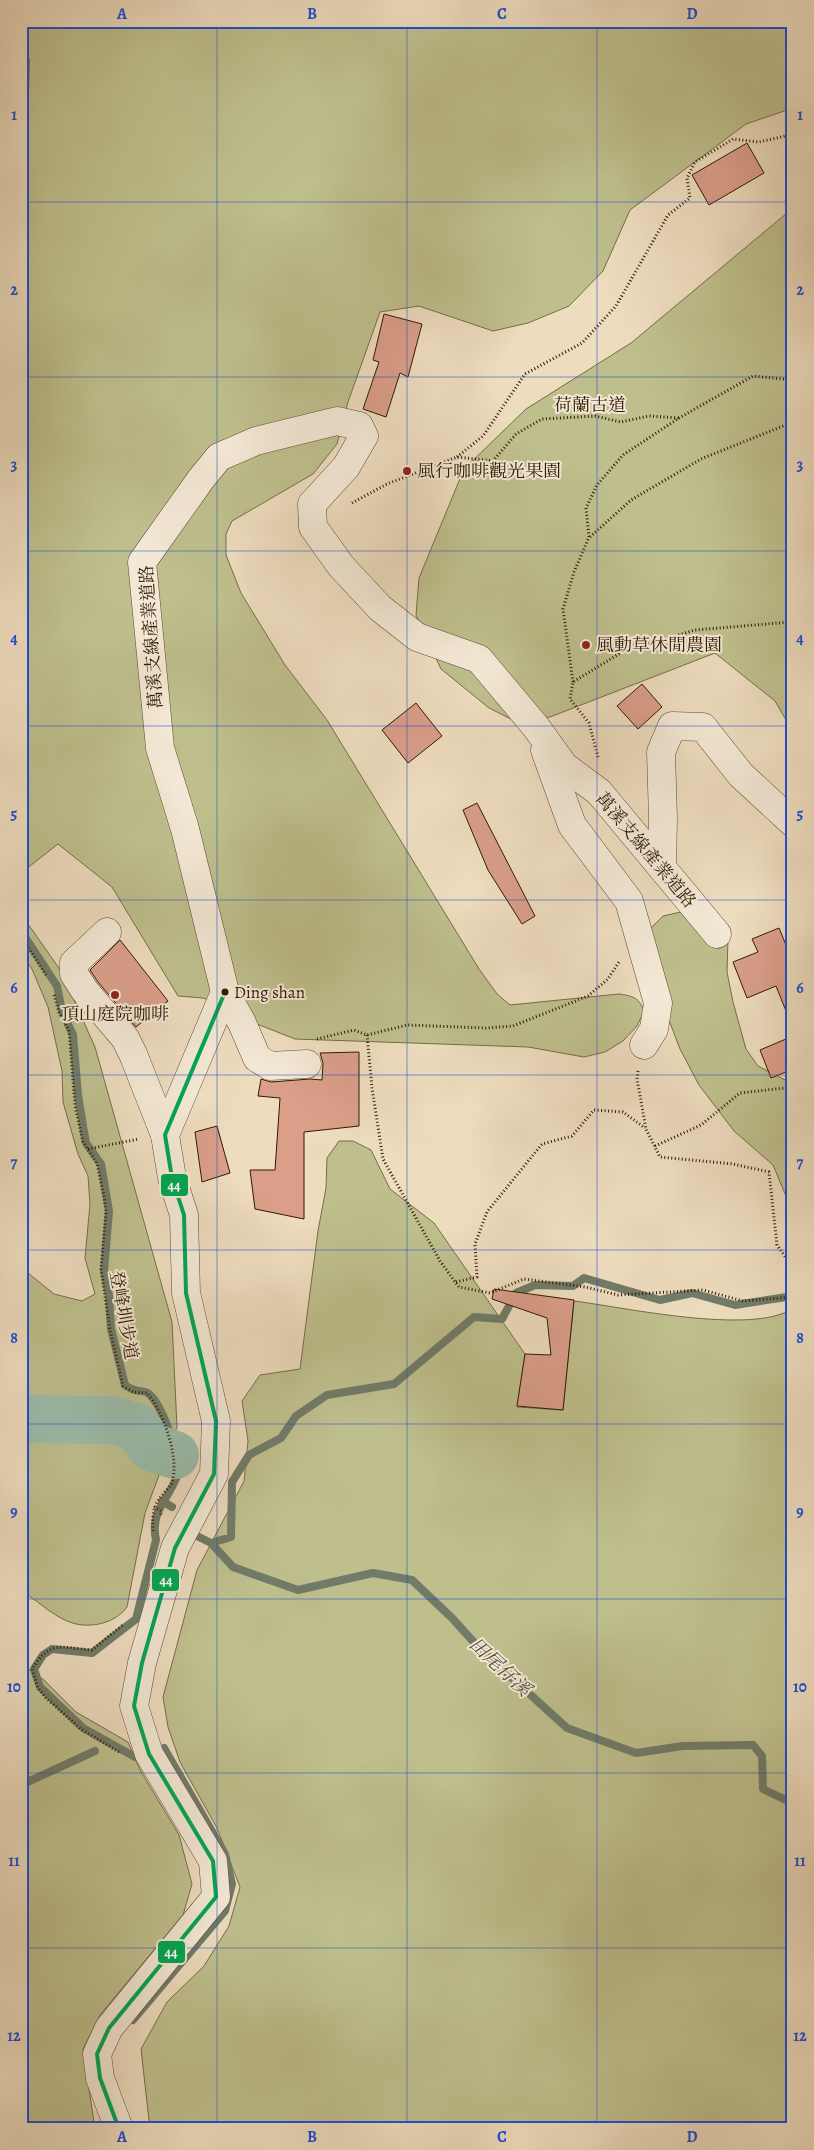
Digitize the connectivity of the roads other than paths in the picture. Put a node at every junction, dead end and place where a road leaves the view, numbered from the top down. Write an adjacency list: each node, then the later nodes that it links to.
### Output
1 (536, 727): 3 (street, 萬溪支線產業道路); 6 (street, 萬溪支線產業道路); 7 (street)
2 (793, 824): 3 (street)
3 (662, 868): 5 (street, 萬溪支線產業道路)
4 (107, 932): 9 (street)
5 (717, 934)
6 (225, 992): 8 (street); 9 (street)
7 (644, 1045)
8 (310, 1053)
9 (165, 1135): 10 (street)
10 (119, 2129)

